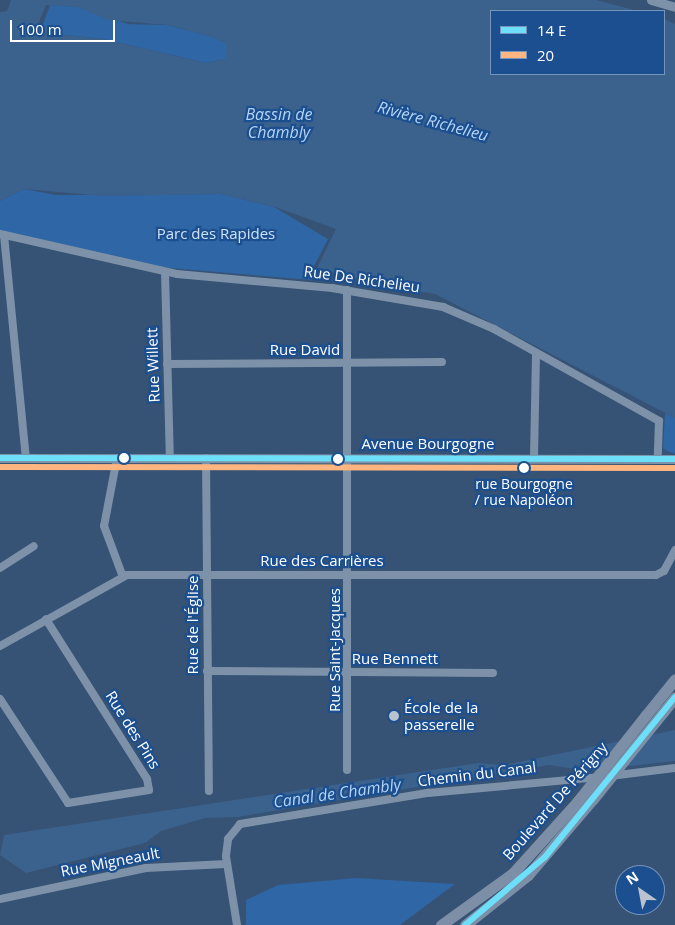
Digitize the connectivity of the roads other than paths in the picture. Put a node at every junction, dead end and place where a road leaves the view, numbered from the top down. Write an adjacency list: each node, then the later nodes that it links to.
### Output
1 (651, 0): 2 (street)
2 (675, 7)
3 (2, 234): 4 (street); 5 (street, Rue De Richelieu)
4 (4, 268): 12 (street)
5 (165, 272): 6 (street, Rue De Richelieu); 9 (street, Rue Willett)
6 (347, 290): 7 (street, Rue De Richelieu); 10 (street, Rue Saint-Jacques)
7 (536, 353): 17 (street); 18 (street, Rue De Richelieu)
8 (442, 362): 10 (street, Rue David)
9 (167, 364): 10 (street, Rue David); 14 (street, Rue Willett)
10 (348, 364): 16 (street, Rue Saint-Jacques)
11 (0, 458): 12 (street, Avenue Bourgogne)
12 (26, 458): 13 (street, Avenue Bourgogne)
13 (117, 458): 14 (street, Avenue Bourgogne); 25 (street)
14 (170, 458): 15 (street, Avenue Bourgogne)
15 (206, 458): 16 (street, Avenue Bourgogne); 23 (street, Rue de l'Église)
16 (348, 458): 17 (street, Avenue Bourgogne); 24 (street, Rue Saint-Jacques)
17 (534, 458): 18 (street, Avenue Bourgogne)
18 (658, 458): 19 (street, Avenue Bourgogne)
19 (675, 459)
20 (34, 546): 22 (street)
21 (675, 550): 24 (street, Rue des Carrières)
22 (0, 568)
23 (207, 575): 24 (street, Rue des Carrières); 25 (street, Rue des Carrières); 28 (street, Rue de l'Église)
24 (348, 575): 29 (street, Rue Saint-Jacques)
25 (123, 577): 26 (street, Rue des Carrières)
26 (46, 619): 27 (street, Rue des Carrières); 33 (street, Rue des Pins)
27 (0, 646)
28 (208, 671): 29 (street, Rue Bennett); 36 (street, Rue de l'Église)
29 (349, 672): 30 (street, Rue Bennett); 35 (street, Rue Saint-Jacques)
30 (493, 673)
31 (675, 678): 40 (main road, Boulevard De Périgny, bridge)
32 (675, 697): 41 (main road, Boulevard De Périgny, bridge)
33 (0, 699)
34 (675, 768): 37 (street, Chemin du Canal)
35 (347, 770)
36 (209, 791)
37 (226, 864): 38 (street, Rue Migneault); 39 (street, Chemin du Canal)
38 (0, 899)
39 (237, 925)
40 (441, 925)
41 (465, 925)

